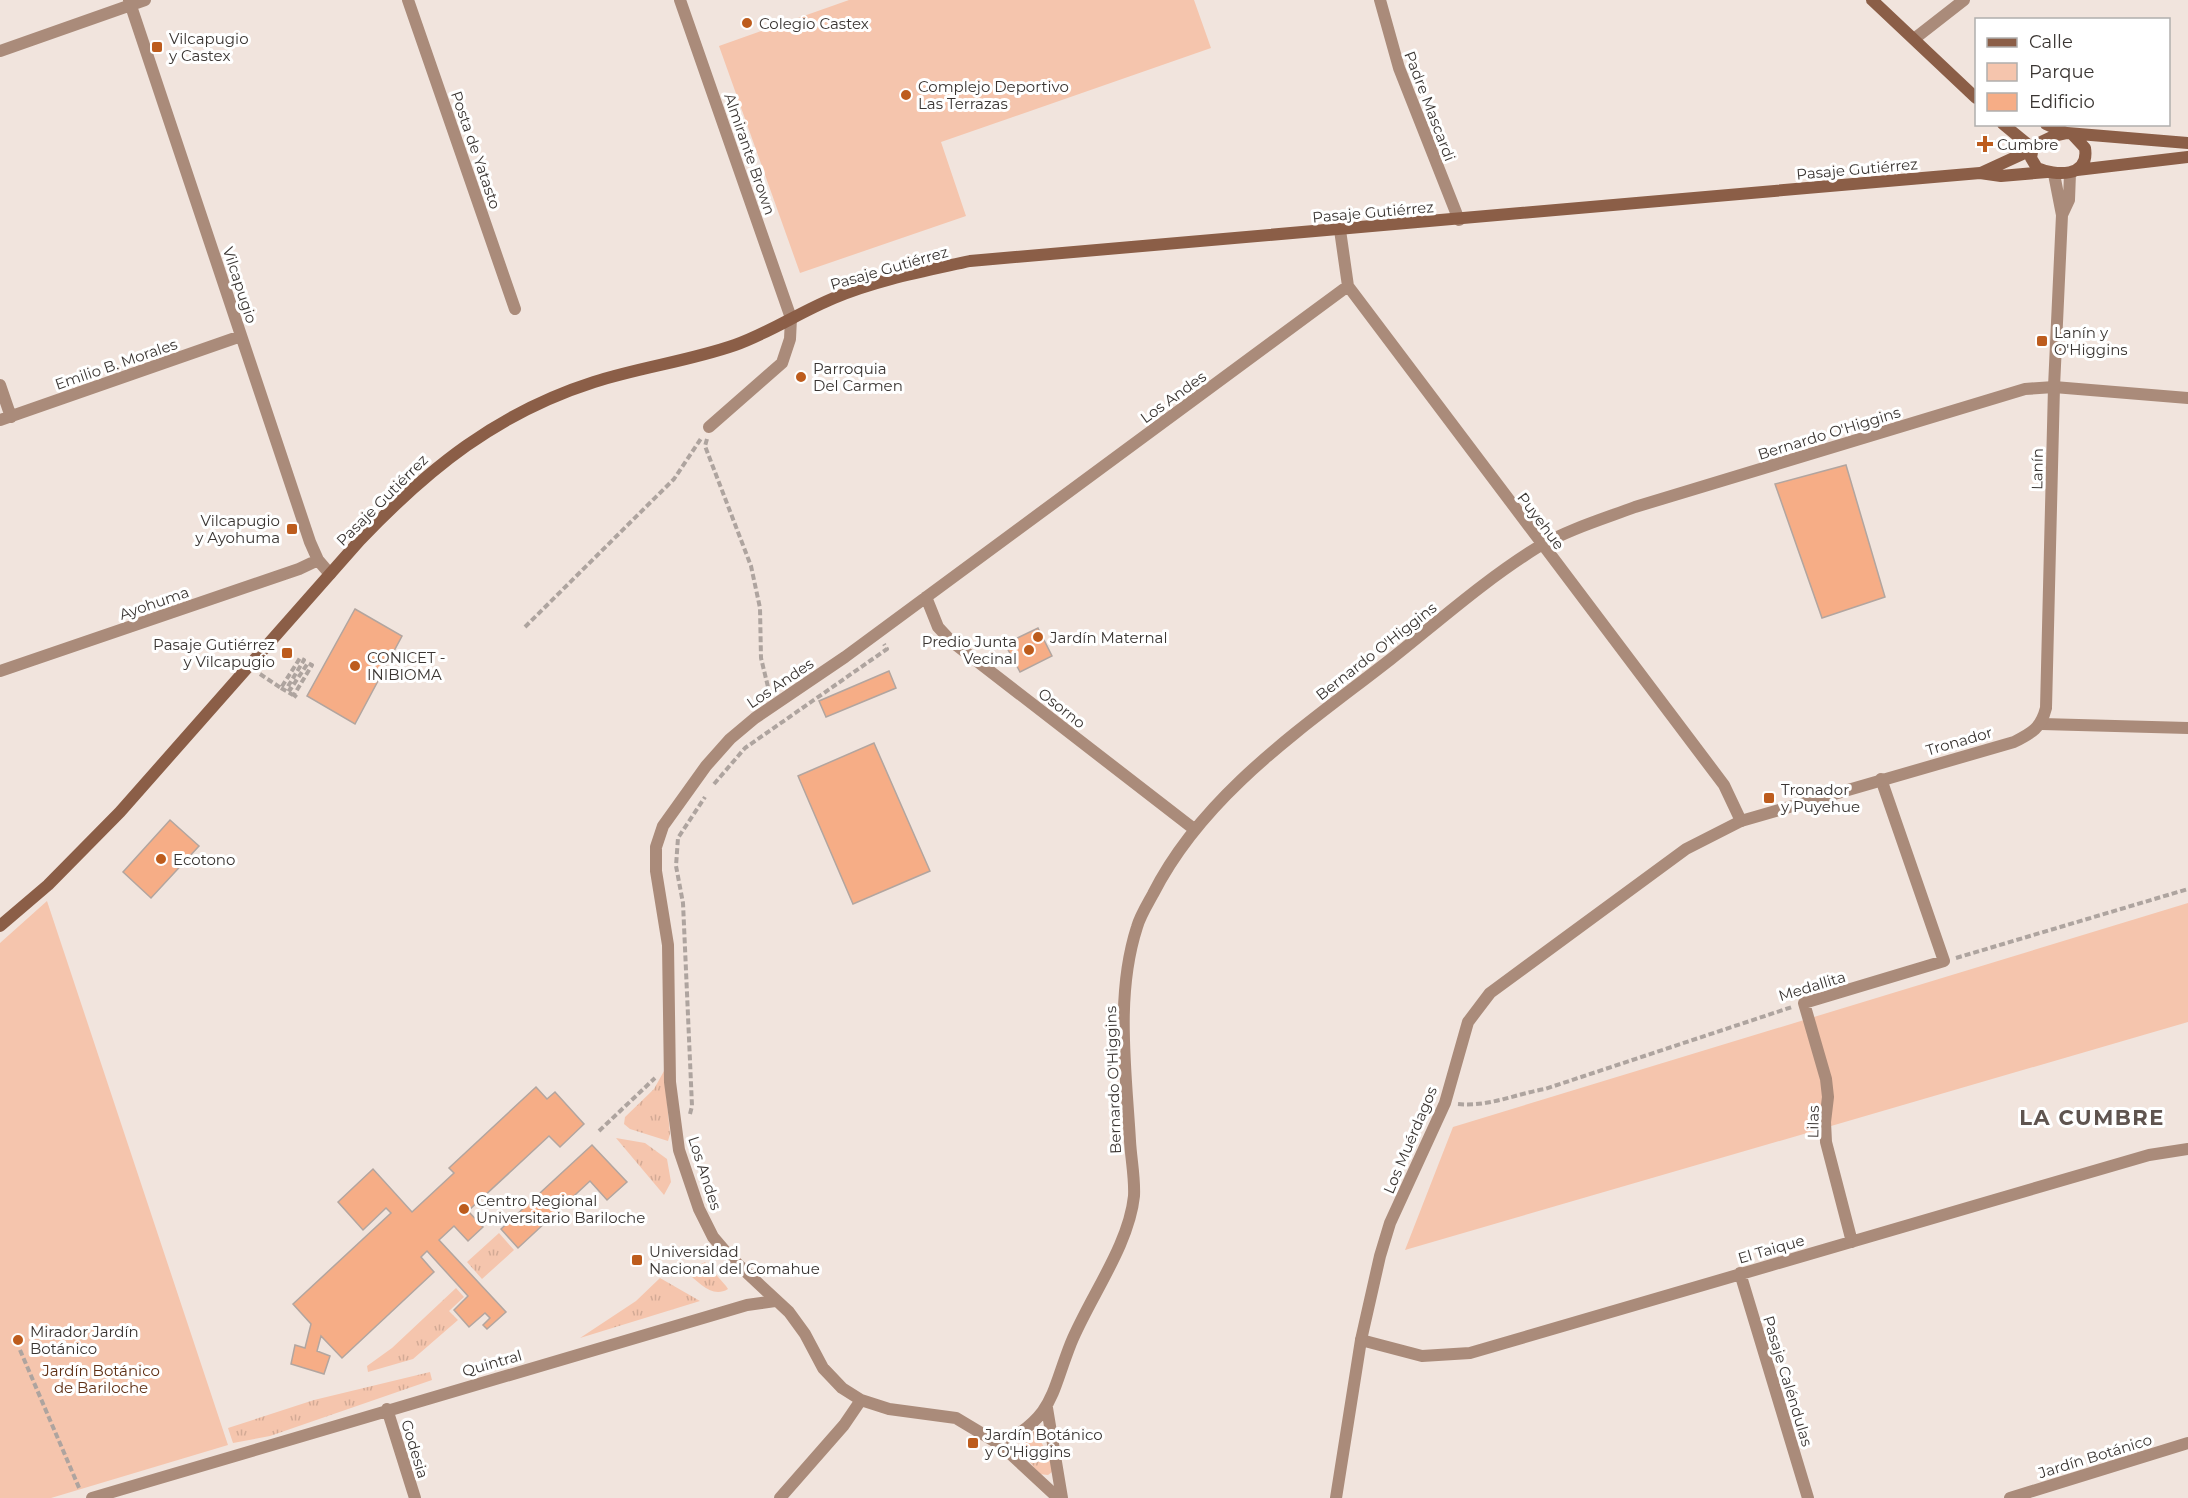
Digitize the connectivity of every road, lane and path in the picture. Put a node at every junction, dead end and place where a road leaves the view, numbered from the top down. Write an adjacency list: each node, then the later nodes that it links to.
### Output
1 (145, 0): 7 (street)
2 (408, 0): 24 (street, Posta de Yatasto)
3 (680, 0): 25 (street, Almirante Brown)
4 (1380, 0): 21 (street, Padre Mascardi)
5 (1872, 0): 8 (main road)
6 (1964, 0): 8 (street)
7 (130, 2): 9 (street); 26 (street, Vilcapugio)
8 (1914, 39): 10 (main road)
9 (0, 51)
10 (1971, 89)
11 (2005, 126): 15 (main road)
12 (2051, 126): 13 (main road)
13 (2069, 134): 14 (main road); 15 (main road); 17 (main road)
14 (2188, 143)
15 (2031, 149): 18 (main road, Pasaje Gutiérrez); 19 (main road)
16 (2188, 158): 17 (main road)
17 (2073, 172): 19 (main road); 20 (street, Lanín)
18 (1980, 173): 19 (main road, Pasaje Gutiérrez); 21 (main road, Pasaje Gutiérrez)
19 (2051, 173): 20 (street, Lanín)
20 (2062, 215): 28 (street, Lanín)
21 (1459, 220): 22 (main road, Pasaje Gutiérrez)
22 (1340, 230): 23 (street, Puyehue); 25 (main road, Pasaje Gutiérrez)
23 (1348, 286): 32 (street, Puyehue); 35 (street, Los Andes)
24 (515, 309)
25 (791, 318): 31 (street); 34 (main road, Pasaje Gutiérrez)
26 (241, 336): 30 (street, Emilio B. Morales); 33 (street, Vilcapugio)
27 (0, 386): 30 (street)
28 (2054, 387): 29 (street, Bernardo O'Higgins); 32 (street, Bernardo O'Higgins); 44 (street, Lanín)
29 (2188, 398)
30 (5, 419)
31 (709, 427): 36 (path); 43 (path)
32 (1541, 545): 49 (street, Puyehue); 50 (street, Bernardo O'Higgins)
33 (318, 560): 34 (street, Vilcapugio); 39 (street, Ayohuma)
34 (330, 574): 38 (main road, Pasaje Gutiérrez)
35 (926, 597): 37 (street, Los Andes); 50 (street, Osorno)
36 (525, 627)
37 (876, 634): 43 (street, Los Andes); 47 (path)
38 (250, 667): 40 (path); 52 (main road, Pasaje Gutiérrez)
39 (0, 671)
40 (281, 688): 41 (path); 41 (path)
41 (294, 695): 42 (path)
42 (299, 699)
43 (773, 706): 56 (street, Los Andes)
44 (2042, 724): 45 (street); 46 (street, Tronador)
45 (2188, 728)
46 (1881, 779): 49 (street, Tronador); 53 (street)
47 (712, 786)
48 (706, 795): 55 (path)
49 (1741, 821): 57 (street, Los Muérdagos)
50 (1194, 829): 67 (street, Bernardo O'Higgins)
51 (2188, 889): 53 (path)
52 (0, 926)
53 (1944, 961): 54 (street, Medallita)
54 (1804, 1003): 57 (path, Medallita); 61 (street, Lilas)
55 (689, 1032): 56 (path); 58 (path)
56 (670, 1058): 59 (path); 63 (street, Los Andes)
57 (1445, 1103): 64 (street, Los Muérdagos)
58 (689, 1117)
59 (599, 1131)
60 (2188, 1149): 61 (street, El Taique)
61 (1852, 1242): 62 (street, El Taique)
62 (1740, 1274): 64 (street, El Taique); 77 (street, Pasaje Caléndulas)
63 (775, 1301): 66 (street); 68 (street, Quintral)
64 (1361, 1340): 76 (street, Los Muérdagos)
65 (20, 1350): 71 (path)
66 (861, 1400): 70 (street); 74 (street)
67 (1047, 1408): 70 (street, Bernardo O'Higgins); 75 (street, Bernardo O'Higgins)
68 (387, 1409): 72 (street, Quintral); 73 (street, Godesia)
69 (2188, 1443): 78 (street, Jardín Botánico)
70 (1001, 1444): 75 (street)
71 (84, 1498)
72 (92, 1498)
73 (415, 1498)
74 (780, 1498)
75 (1060, 1498)
76 (1336, 1498)
77 (1808, 1498)
78 (2010, 1498)

